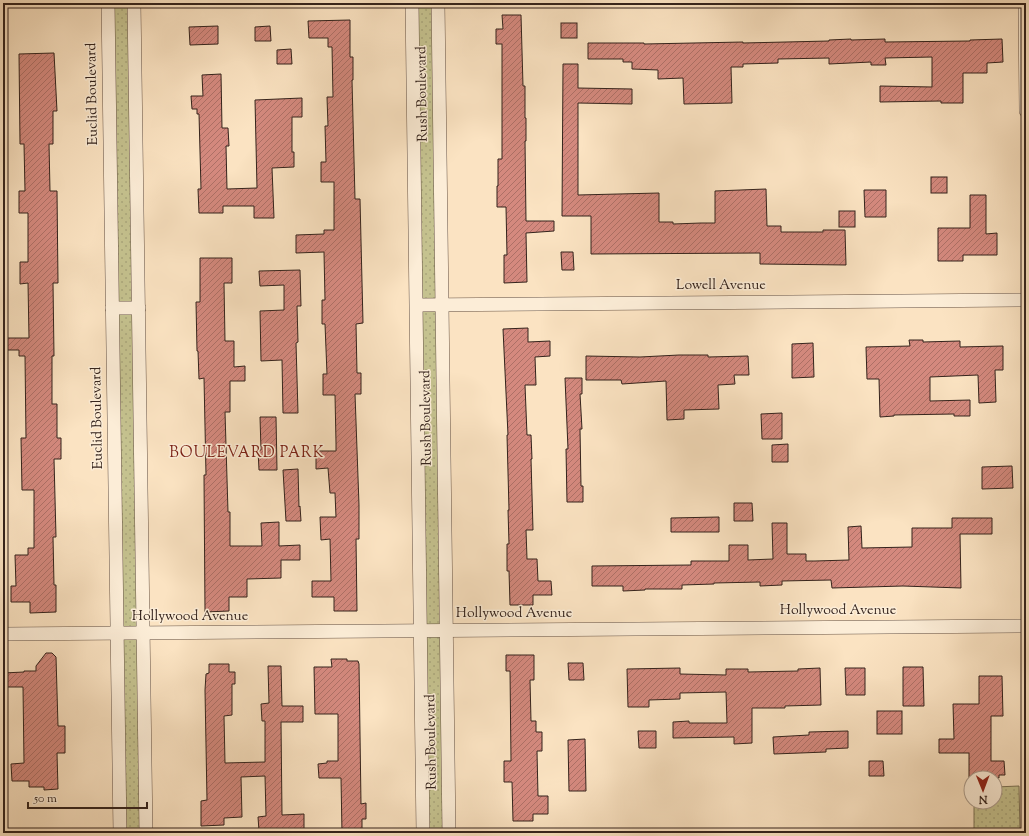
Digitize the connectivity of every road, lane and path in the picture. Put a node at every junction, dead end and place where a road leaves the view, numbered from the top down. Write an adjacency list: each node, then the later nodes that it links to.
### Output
1 (108, 3): 10 (street, Euclid Boulevard)
2 (134, 3): 11 (street)
3 (412, 3): 8 (street, Rush Boulevard)
4 (438, 3): 9 (street, Rush Boulevard)
5 (1025, 3): 6 (street)
6 (1026, 111)
7 (1026, 300): 9 (street, Lowell Avenue)
8 (416, 305): 9 (street, Lowell Avenue); 13 (street, Rush Boulevard)
9 (442, 305): 14 (street, Rush Boulevard)
10 (112, 308): 11 (street); 17 (street, Euclid Boulevard)
11 (139, 308): 15 (street)
12 (1026, 626): 14 (street, Hollywood Avenue)
13 (421, 631): 14 (street, Hollywood Avenue); 15 (street, Hollywood Avenue); 20 (street, Rush Boulevard)
14 (446, 631): 21 (street, Rush Boulevard)
15 (143, 633): 17 (street, Hollywood Avenue); 19 (street)
16 (3, 634): 17 (street, Hollywood Avenue)
17 (117, 634): 18 (street, Euclid Boulevard)
18 (120, 833)
19 (146, 833)
20 (423, 833)
21 (449, 833)

